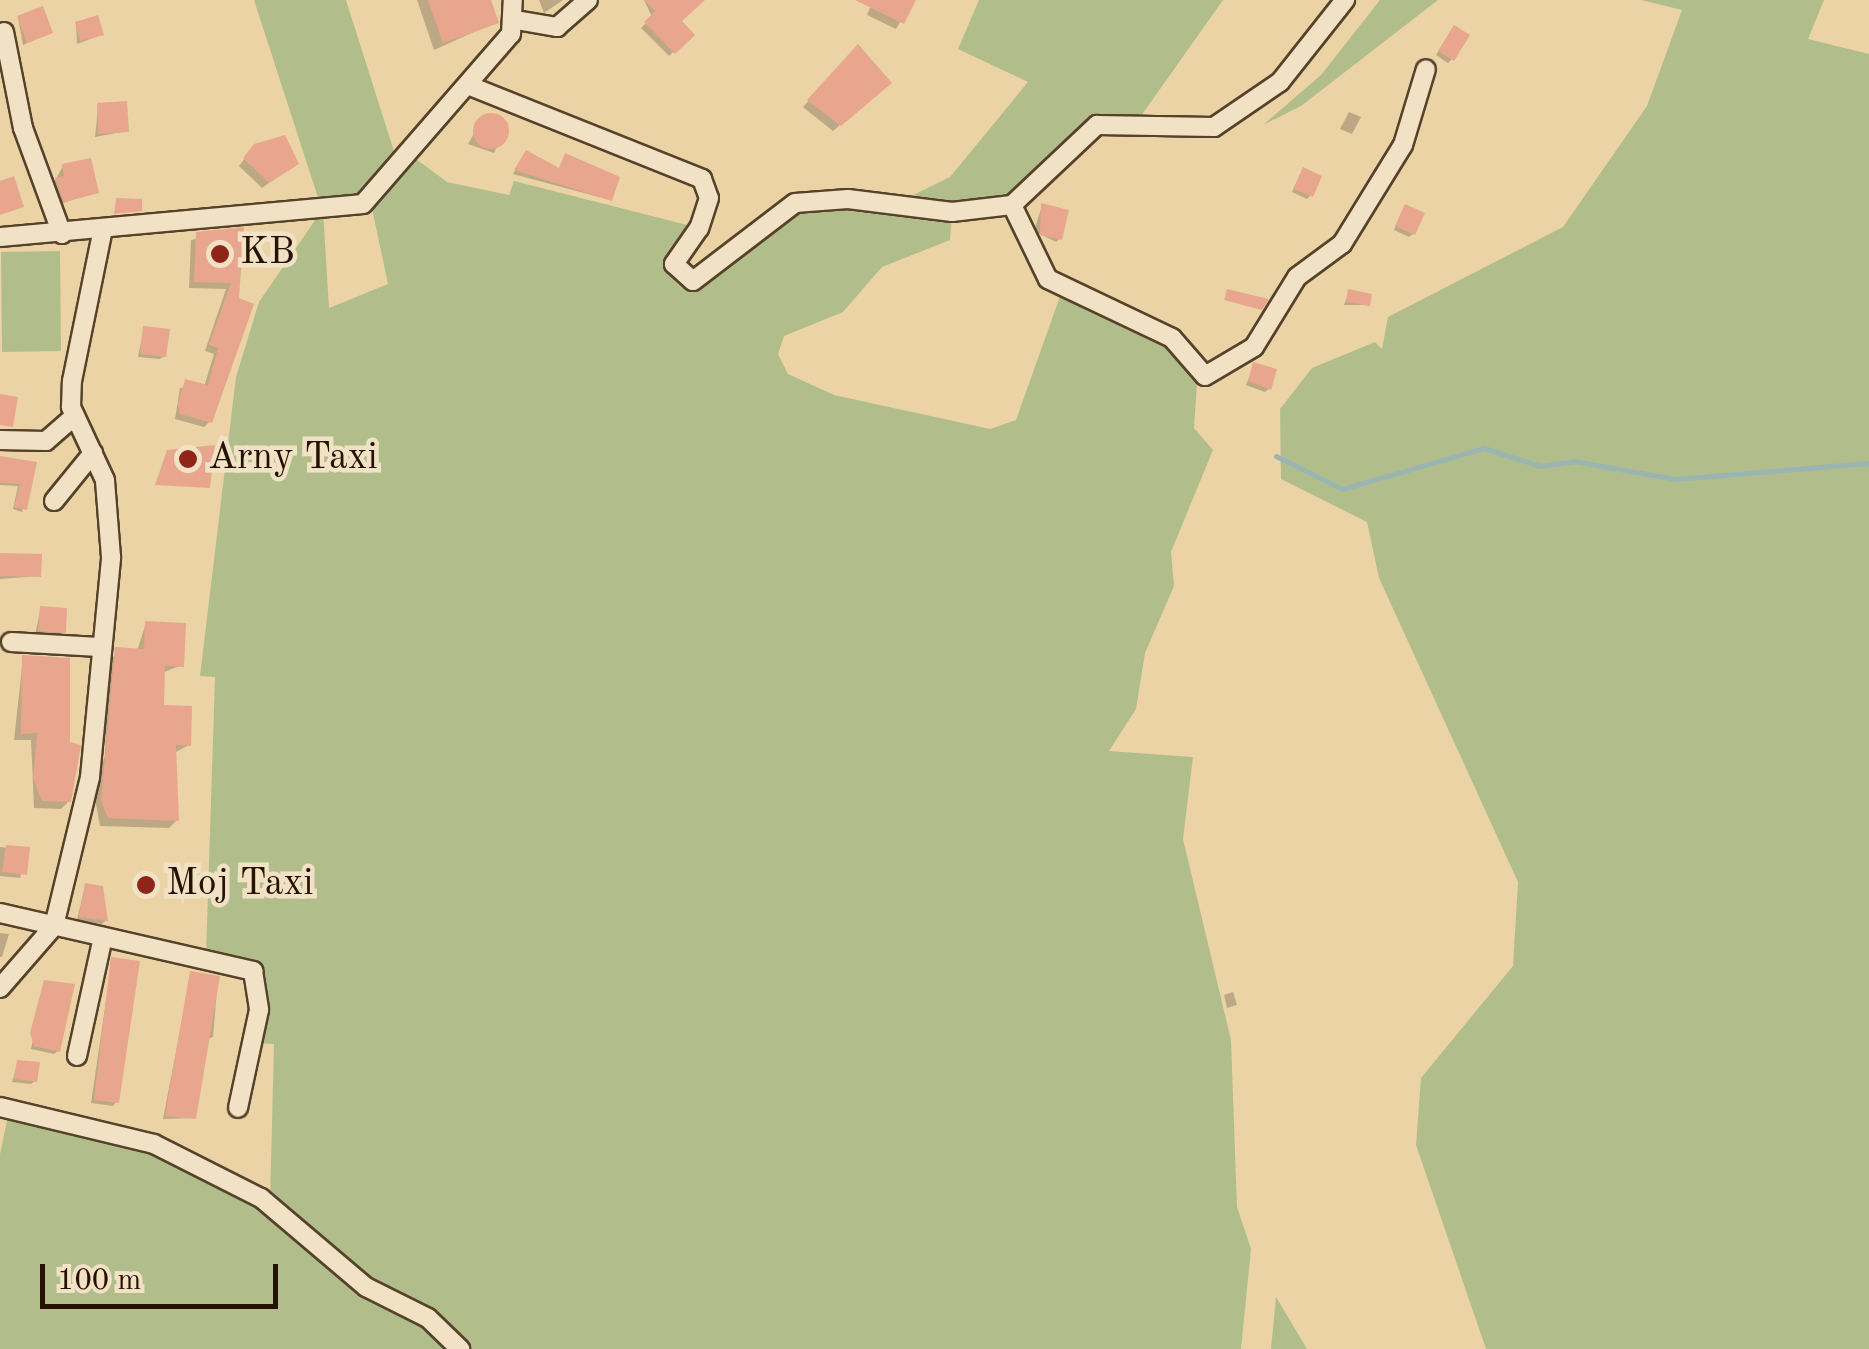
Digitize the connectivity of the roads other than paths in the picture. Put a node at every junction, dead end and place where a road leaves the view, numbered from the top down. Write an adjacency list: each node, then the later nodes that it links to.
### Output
1 (513, 0): 4 (street)
2 (588, 0): 4 (street)
3 (1345, 0): 8 (street)
4 (516, 20): 7 (street)
5 (4, 32): 10 (street)
6 (1426, 69): 8 (street)
7 (470, 86): 8 (street); 9 (street)
8 (1012, 206)
9 (103, 229): 10 (street); 12 (street)
10 (62, 234): 11 (street)
11 (0, 237)
12 (75, 416): 13 (street); 14 (street)
13 (0, 440)
14 (93, 453): 15 (street); 17 (street)
15 (54, 500)
16 (11, 642): 17 (street)
17 (99, 647): 19 (street)
18 (0, 914): 19 (street)
19 (54, 926): 20 (street); 21 (street)
20 (103, 937): 22 (street); 24 (street)
21 (0, 988)
22 (77, 1056)
23 (0, 1107): 25 (street)
24 (238, 1108)
25 (460, 1349)

